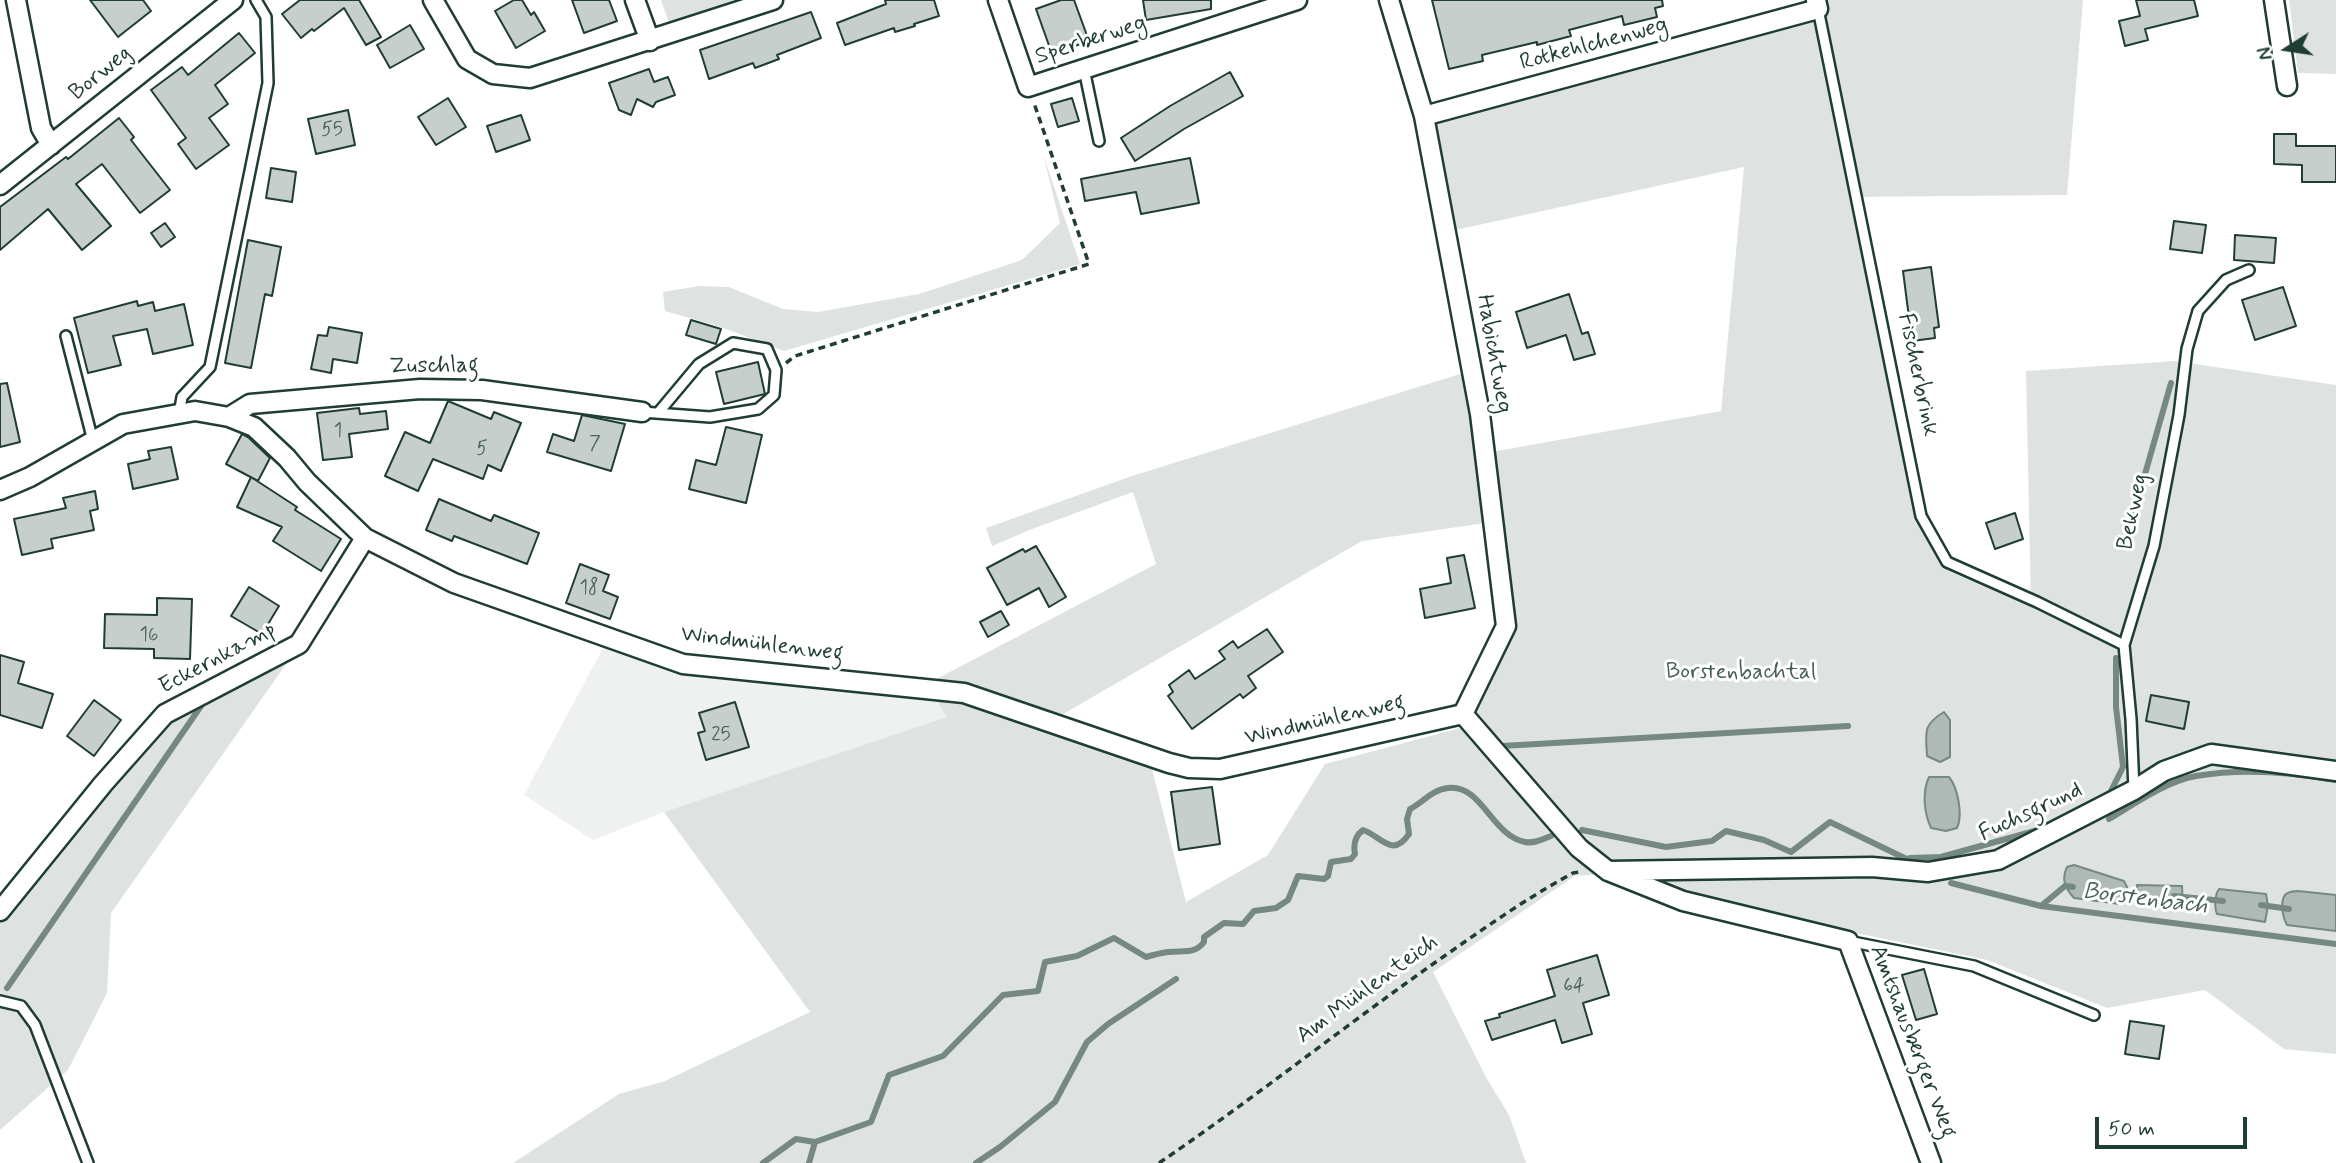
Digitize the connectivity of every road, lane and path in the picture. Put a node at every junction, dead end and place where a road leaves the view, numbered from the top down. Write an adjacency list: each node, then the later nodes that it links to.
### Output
1 (16, 0): 18 (street)
2 (233, 0): 18 (street, Borweg)
3 (256, 0): 24 (lane)
4 (433, 0): 12 (street)
5 (635, 0): 12 (street)
6 (773, 0): 12 (street)
7 (998, 0): 15 (street, Sperberweg)
8 (1297, 0): 13 (street, Sperberweg)
9 (1389, 0): 16 (street, Habichtweg)
10 (2274, 0): 14 (street)
11 (1817, 5): 16 (street, Rotkehlchenweg); 29 (lane, Fischerbrink)
12 (650, 41)
13 (1084, 69): 15 (street, Sperberweg); 17 (lane)
14 (2287, 86)
15 (1028, 87): 22 (path)
16 (1424, 116): 30 (street, Habichtweg)
17 (1099, 141)
18 (51, 145): 19 (street, Borweg)
19 (0, 185)
20 (2249, 270): 29 (lane, Bekweg)
21 (66, 336): 26 (lane)
22 (776, 370): 23 (lane); 23 (lane)
23 (650, 412): 25 (street, Zuschlag)
24 (179, 414): 25 (street, Windmühlenweg); 26 (street, Windmühlenweg)
25 (229, 416): 28 (street, Windmühlenweg)
26 (93, 440): 27 (street, Windmühlenweg)
27 (0, 490)
28 (365, 538): 30 (street, Windmühlenweg); 34 (street, Eckernkamp)
29 (2124, 646): 32 (lane, Bekweg)
30 (1463, 714): 33 (street, Amtshausberger Weg)
31 (2336, 771): 32 (street, Fuchsgrund)
32 (2134, 790): 33 (street, Fuchsgrund)
33 (1608, 871): 35 (street, Amtshausberger Weg); 39 (path, Am Mühlenteich)
34 (0, 911)
35 (1848, 942): 37 (lane); 40 (street, Amtshausberger Weg)
36 (0, 1001): 38 (lane)
37 (2094, 1015)
38 (88, 1163)
39 (1159, 1163)
40 (1931, 1163)

